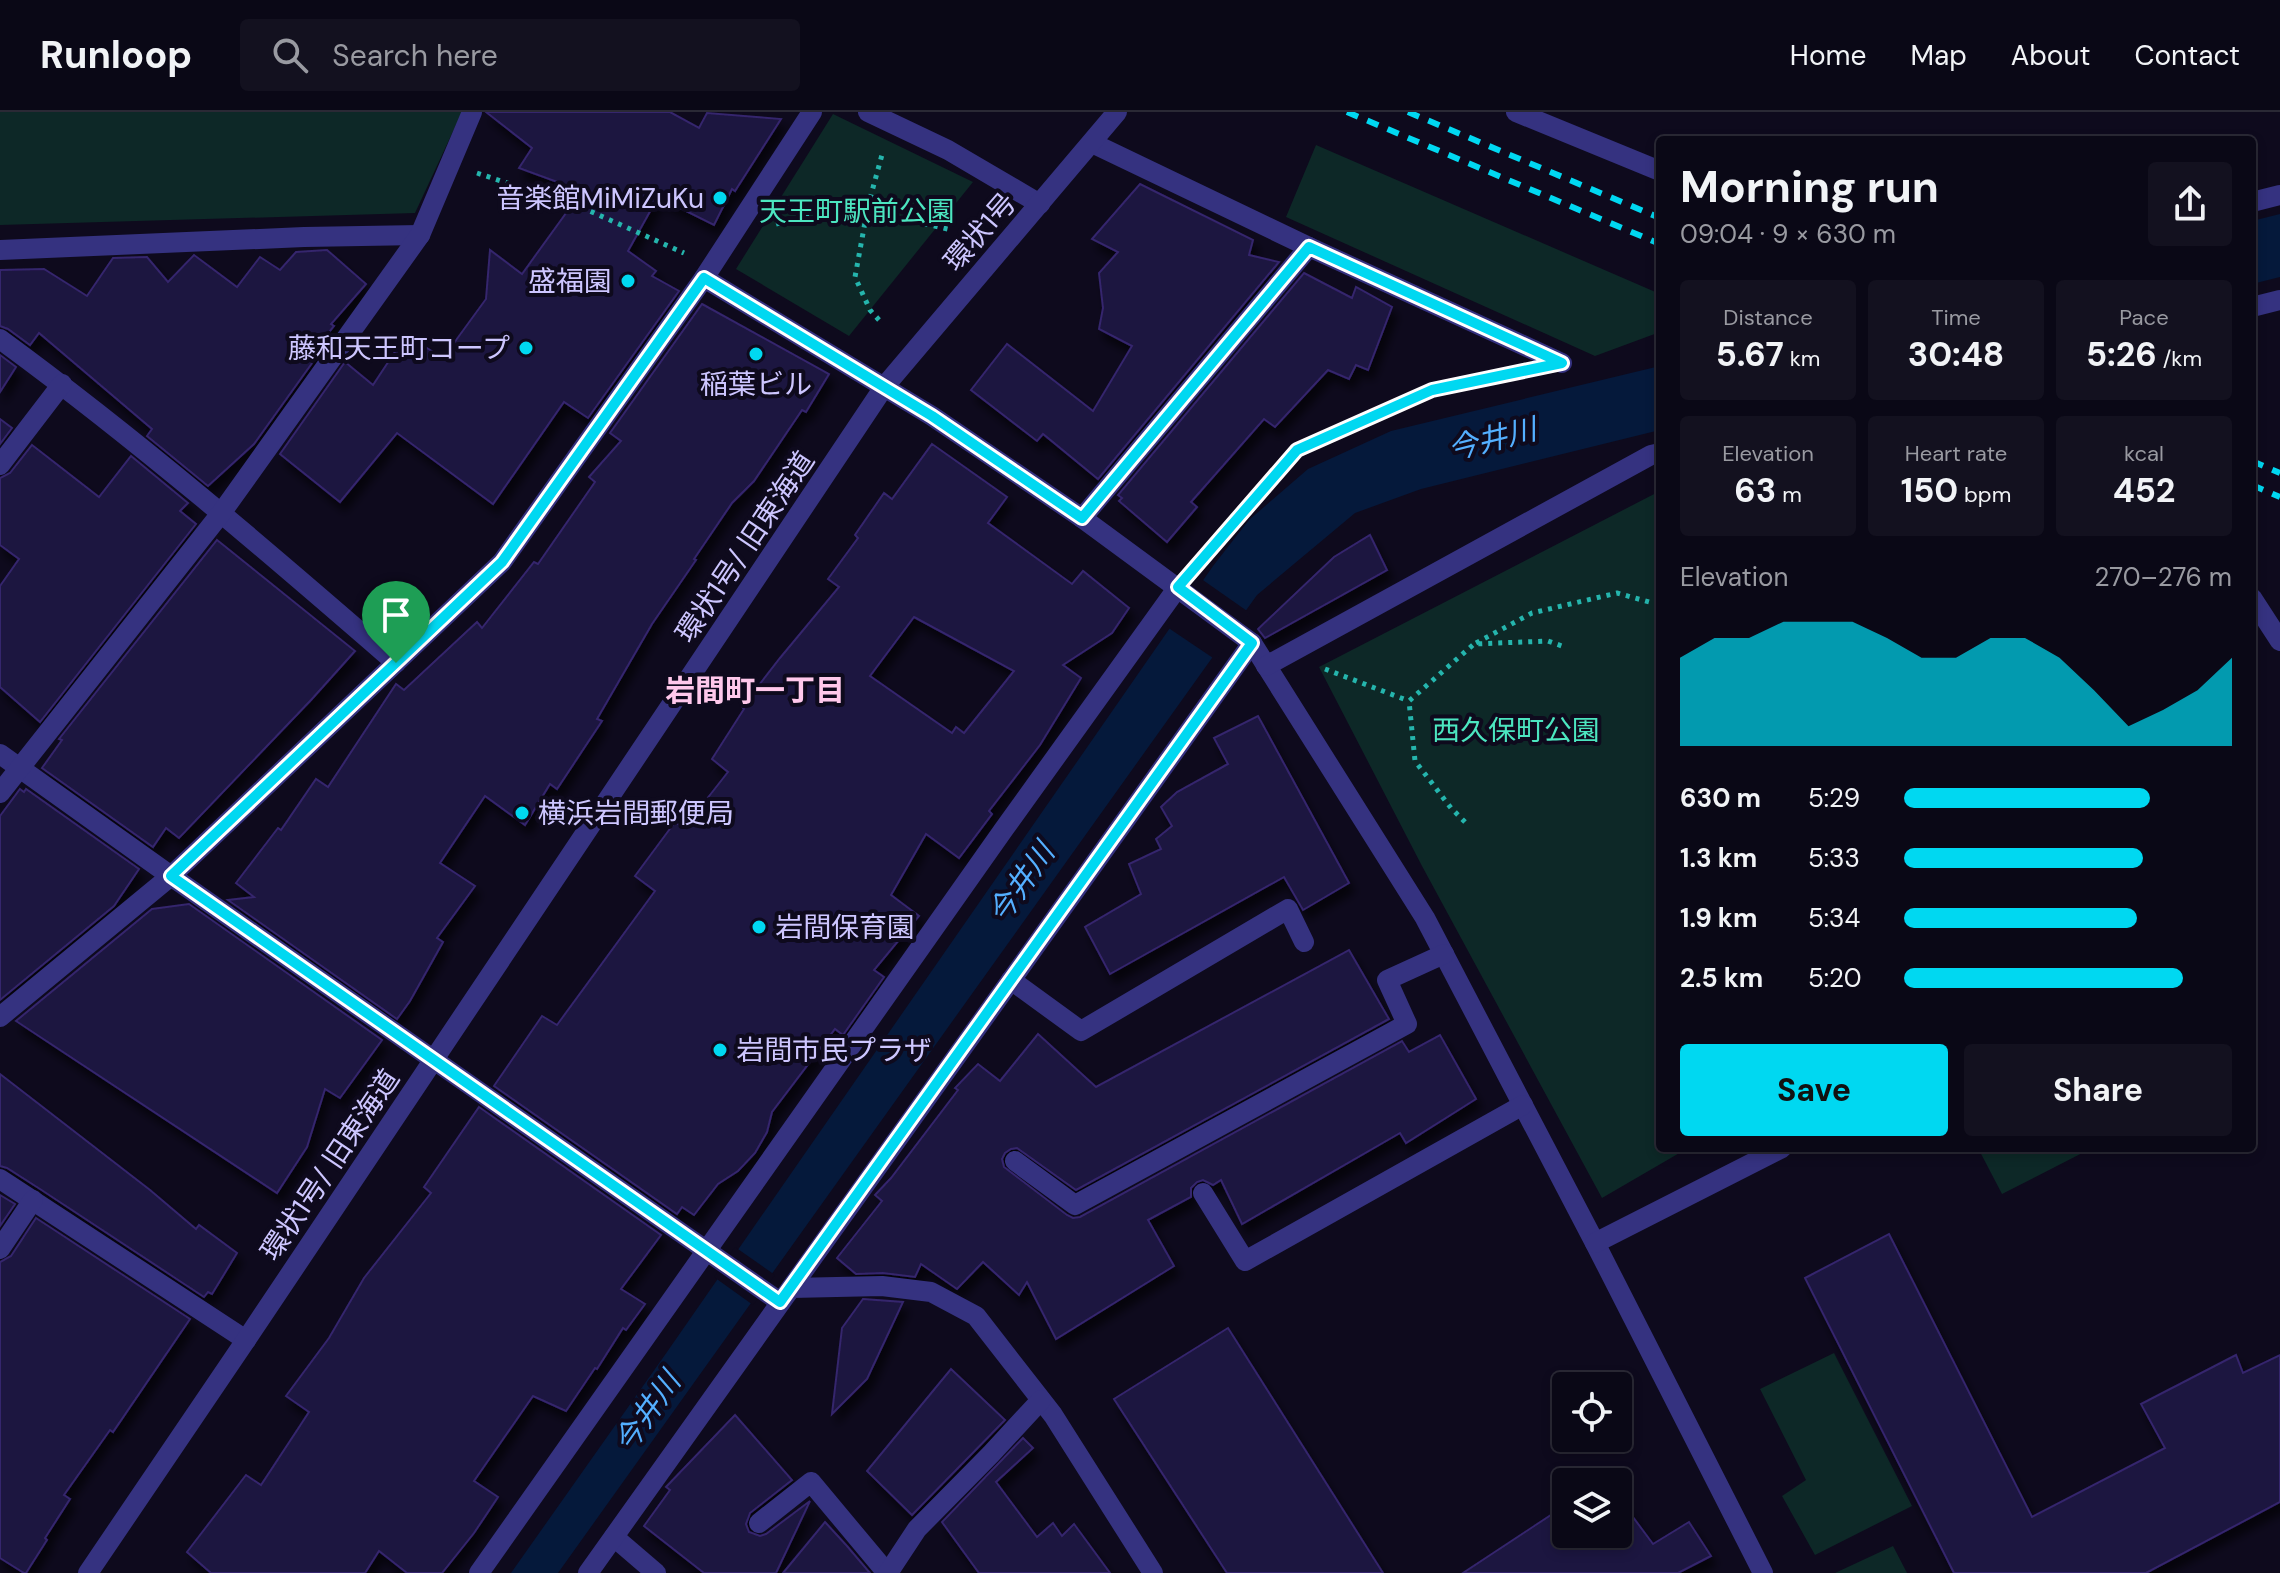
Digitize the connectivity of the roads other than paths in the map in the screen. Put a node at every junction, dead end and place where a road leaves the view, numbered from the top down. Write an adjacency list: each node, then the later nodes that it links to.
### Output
1 (472, 112): 11 (street)
2 (812, 112): 14 (street)
3 (868, 112): 10 (street)
4 (1117, 112): 6 (street, 環状1号)
5 (1516, 112): 7 (street)
6 (1092, 143): 10 (street, 環状1号); 12 (street)
7 (1656, 169)
8 (2280, 195): 9 (street)
9 (2256, 201)
10 (1040, 204): 20 (street, 環状1号)
11 (420, 235): 13 (street); 23 (street)
12 (1309, 247): 18 (street); 24 (street)
13 (0, 250)
14 (708, 271): 20 (street); 29 (street)
15 (2280, 300): 16 (street)
16 (2256, 306)
17 (0, 339): 19 (street)
18 (1562, 363)
19 (62, 384): 22 (street); 23 (street)
20 (884, 387): 24 (street); 39 (street, 環状1号/ 旧東海道)
21 (1656, 454): 30 (street)
22 (0, 465)
23 (222, 512): 29 (street); 32 (street)
24 (1082, 518): 25 (street)
25 (1178, 587): 28 (street); 48 (street)
26 (2256, 604): 27 (street)
27 (2280, 641)
28 (1252, 643): 30 (street); 37 (street)
29 (396, 663): 34 (street)
30 (1266, 666): 36 (street)
31 (0, 754): 32 (street)
32 (19, 768): 33 (street); 34 (street)
33 (0, 793)
34 (171, 876): 38 (street); 39 (street)
35 (1304, 942): 37 (street)
36 (1444, 954): 40 (street); 42 (street)
37 (1011, 980): 49 (street)
38 (0, 1017)
39 (433, 1060): 48 (street); 50 (street, 環状1号/ 旧東海道)
40 (1523, 1105): 44 (street); 46 (street)
41 (1774, 1152): 46 (street)
42 (1015, 1161)
43 (0, 1179): 45 (street)
44 (1203, 1193)
45 (33, 1200): 47 (street); 50 (street)
46 (1595, 1243): 60 (street)
47 (0, 1249)
48 (707, 1251): 49 (street); 55 (street)
49 (786, 1295): 51 (street); 53 (street)
50 (246, 1340): 54 (street, 環状1号/ 旧東海道)
51 (1041, 1400): 58 (street); 59 (street)
52 (759, 1523): 58 (street)
53 (614, 1537): 56 (street); 57 (street)
54 (88, 1573)
55 (479, 1573)
56 (588, 1573)
57 (656, 1573)
58 (888, 1573)
59 (1153, 1573)
60 (1763, 1573)

